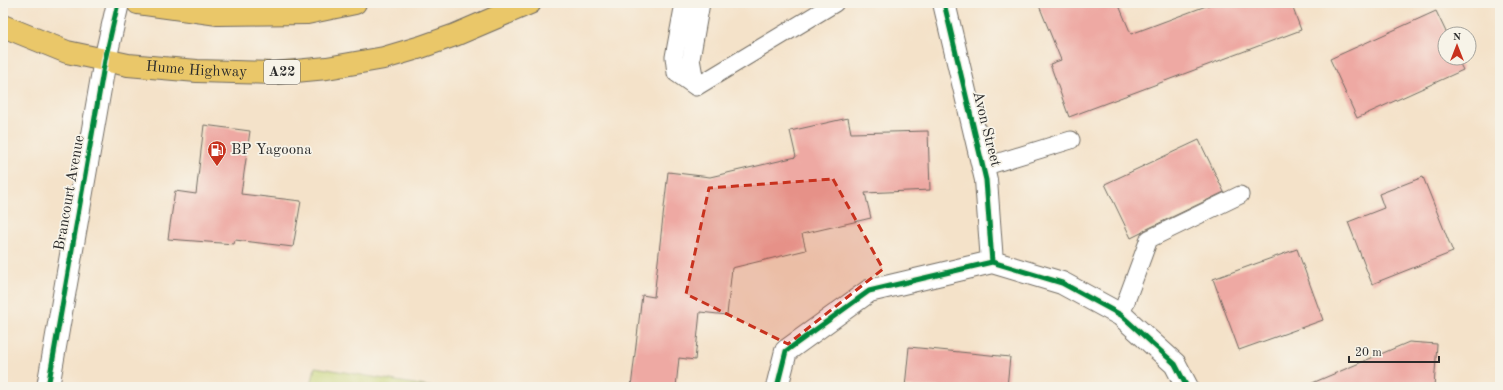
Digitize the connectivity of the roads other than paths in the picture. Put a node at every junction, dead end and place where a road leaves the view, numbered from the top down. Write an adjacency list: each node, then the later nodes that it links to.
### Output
1 (118, 3): 10 (street, Brancourt Avenue)
2 (138, 3): 3 (highway)
3 (355, 3)
4 (530, 3): 10 (highway, Hume Highway / A22)
5 (684, 3): 11 (lane)
6 (701, 3): 11 (lane)
7 (835, 3): 11 (lane)
8 (944, 3): 13 (street, Avon Street)
9 (3, 26): 10 (highway, Hume Highway / A22)
10 (105, 60): 17 (street, Brancourt Avenue)
11 (696, 87)
12 (1071, 140): 13 (lane)
13 (983, 167): 15 (street, Avon Street)
14 (1240, 196): 16 (lane)
15 (992, 262): 16 (street); 18 (street)
16 (1121, 315): 19 (street)
17 (48, 387)
18 (777, 387)
19 (1187, 387)

